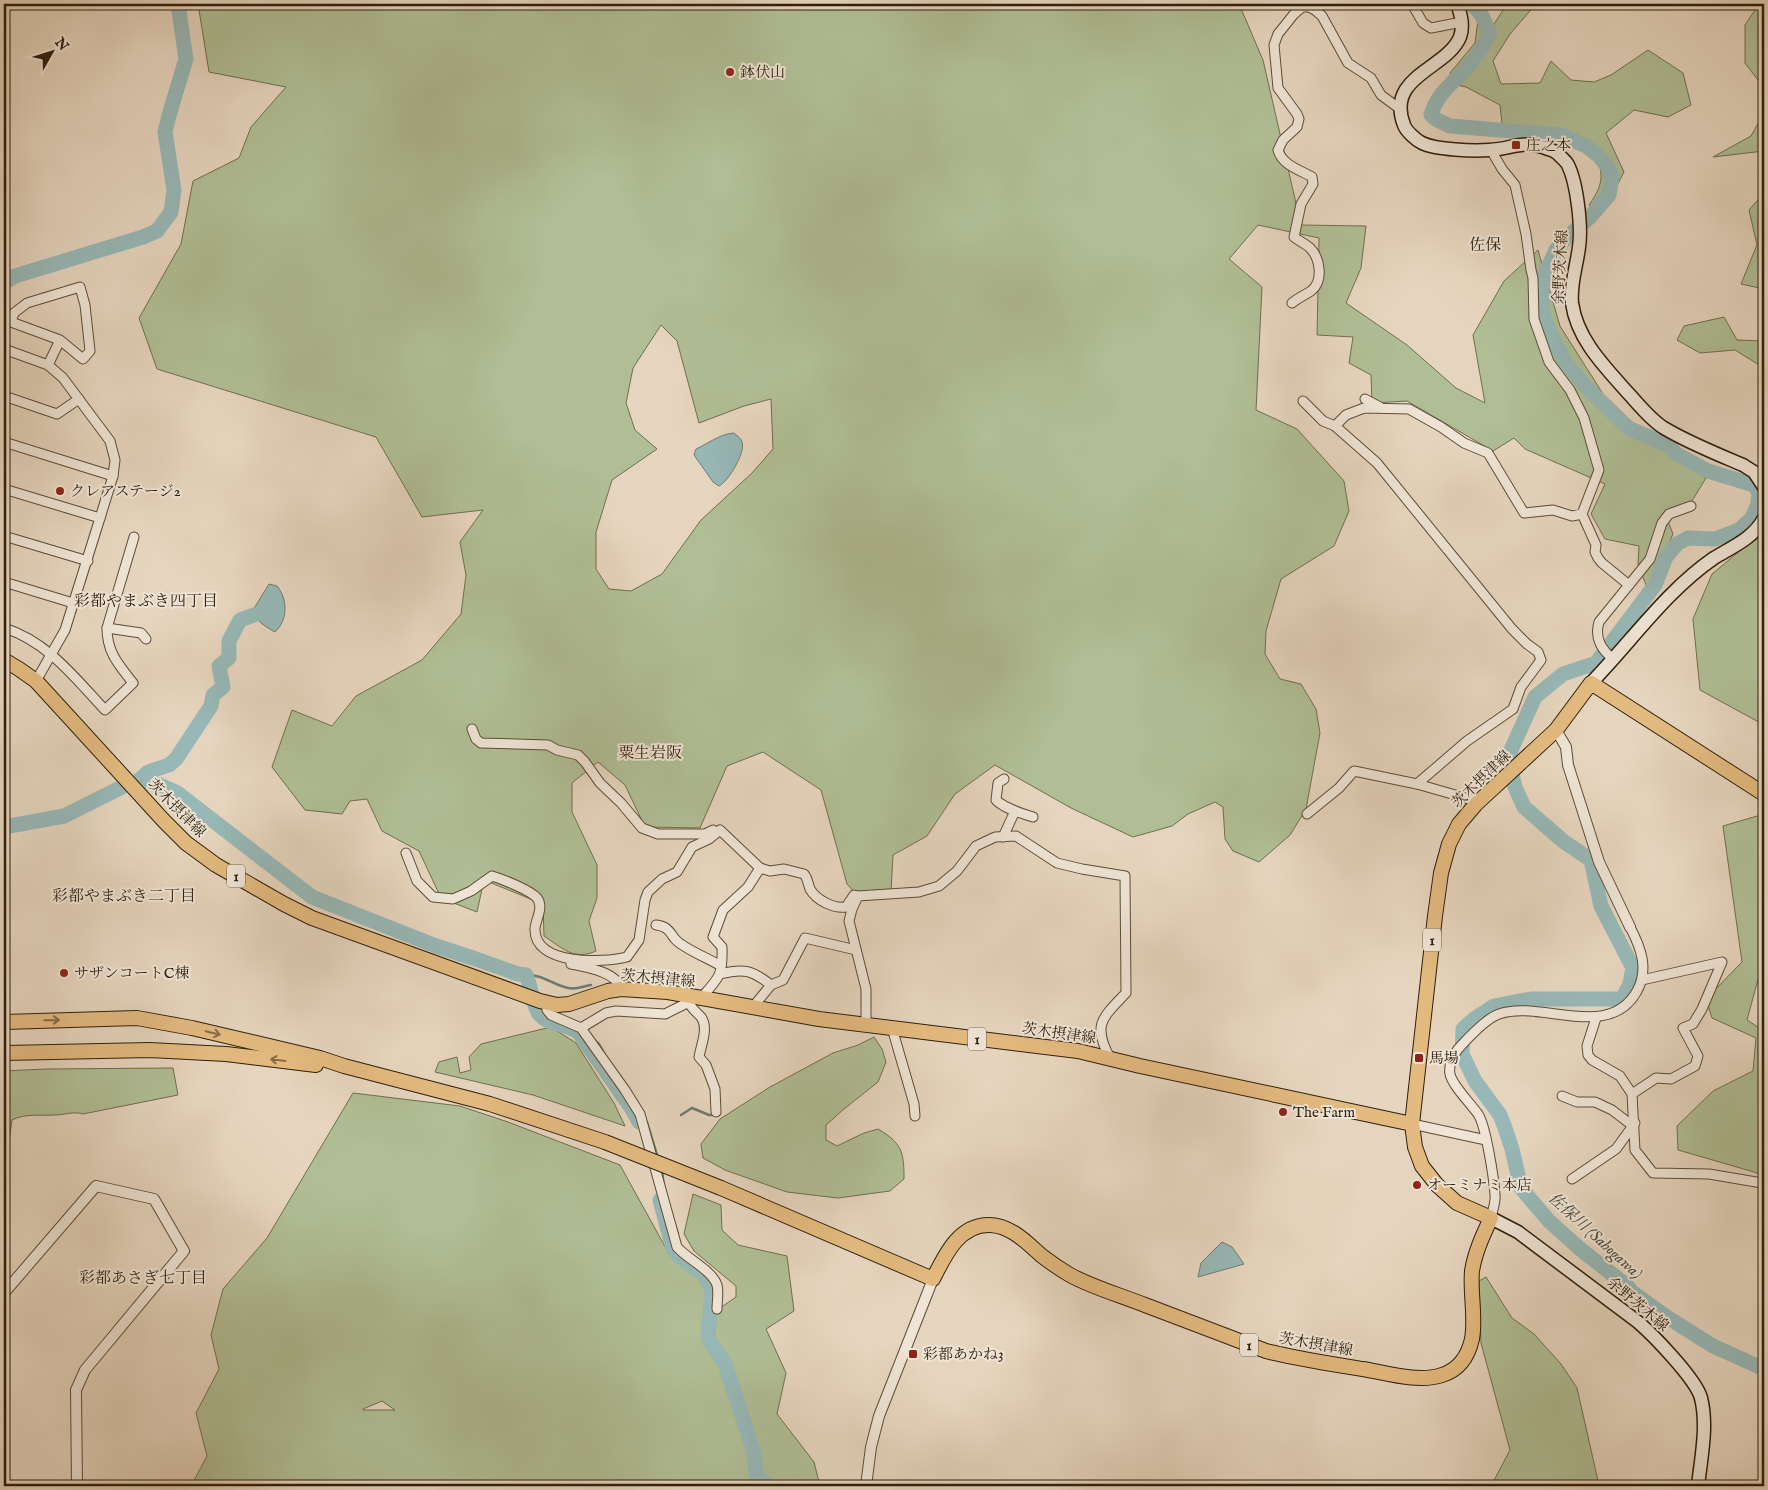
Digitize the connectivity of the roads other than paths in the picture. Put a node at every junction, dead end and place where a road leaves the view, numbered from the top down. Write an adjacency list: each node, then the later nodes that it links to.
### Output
1 (1291, 4): 4 (street)
2 (1412, 4): 5 (street)
3 (1457, 4): 5 (main road)
4 (1294, 14): 6 (street); 8 (street)
5 (1462, 22): 6 (main road)
6 (1400, 109): 7 (main road, 余野茨木線)
7 (1491, 150): 20 (main road, 余野茨木線); 23 (street)
8 (1292, 303)
9 (60, 340): 9 (street); 11 (street)
10 (4, 348): 11 (street)
11 (48, 365): 13 (street)
12 (4, 396): 13 (street)
13 (79, 399): 19 (street)
14 (1365, 399): 16 (street)
15 (1303, 401): 17 (street)
16 (1383, 408): 17 (street); 23 (street)
17 (1335, 426): 43 (street)
18 (4, 442): 19 (street)
19 (113, 476): 24 (street)
20 (1764, 488)
21 (4, 489): 24 (street)
22 (1691, 506): 30 (street)
23 (1582, 514): 30 (street)
24 (100, 518): 28 (street)
25 (1764, 518): 37 (main road)
26 (4, 536): 28 (street)
27 (134, 537): 33 (street)
28 (88, 561): 31 (street)
29 (4, 582): 31 (street)
30 (1629, 585): 37 (street)
31 (73, 603): 35 (street)
32 (4, 628): 35 (street)
33 (107, 628): 34 (street); 35 (street)
34 (146, 639)
35 (51, 654): 38 (street)
36 (4, 660): 38 (main road, 茨木摂津線 / 1)
37 (1614, 660): 39 (main road)
38 (36, 681): 62 (main road, 茨木摂津線 / 1)
39 (1591, 683): 41 (main road, 茨木摂津線 / 1); 44 (main road)
40 (472, 729): 49 (street)
41 (1556, 730): 45 (main road, 茨木摂津線 / 1); 55 (street)
42 (1004, 780): 46 (street)
43 (1417, 784): 45 (street); 47 (street)
44 (1764, 794)
45 (1476, 804): 79 (main road, 茨木摂津線 / 1)
46 (1015, 811): 48 (street); 50 (street)
47 (1307, 814)
48 (1033, 818)
49 (720, 830): 52 (street); 57 (street)
50 (1003, 837): 53 (street); 73 (street)
51 (406, 853): 57 (street)
52 (760, 868): 53 (street); 58 (street)
53 (858, 896): 56 (street)
54 (656, 925): 58 (street)
55 (1630, 927): 59 (street)
56 (856, 950): 60 (street); 67 (street)
57 (571, 959): 61 (street)
58 (721, 970): 60 (street); 63 (street)
59 (1642, 980): 65 (street); 75 (street)
60 (771, 985): 64 (street)
61 (621, 989): 62 (main road, 茨木摂津線 / 1); 63 (main road, 茨木摂津線 / 1)
62 (539, 1001): 68 (street)
63 (690, 1001): 64 (main road, 茨木摂津線 / 1); 68 (street); 77 (street)
64 (752, 1008): 67 (main road, 茨木摂津線 / 1)
65 (1596, 1018): 75 (street); 81 (street)
66 (4, 1022): 74 (main road, one-way to 74)
67 (866, 1024): 69 (main road, 茨木摂津線 / 1)
68 (581, 1028): 87 (street)
69 (896, 1029): 73 (main road, 茨木摂津線 / 1); 78 (street)
70 (128, 1049): 71 (main road); 72 (main road); 74 (main road, one-way to 70)
71 (4, 1054)
72 (4, 1058)
73 (1110, 1058): 79 (main road, 茨木摂津線 / 1)
74 (344, 1066): 85 (main road, bridge)
75 (1632, 1094): 80 (street)
76 (1562, 1096): 80 (street)
77 (716, 1112)
78 (915, 1116)
79 (1412, 1124): 81 (street); 84 (main road, 茨木摂津線 / 1)
80 (1634, 1124): 82 (street); 83 (street)
81 (1486, 1140): 84 (street)
82 (1572, 1179)
83 (1764, 1181)
84 (1491, 1218): 85 (main road, 茨木摂津線 / 1); 90 (main road, 余野茨木線)
85 (933, 1279): 89 (street)
86 (4, 1293): 88 (street)
87 (717, 1309)
88 (77, 1486)
89 (866, 1486)
90 (1698, 1486)

